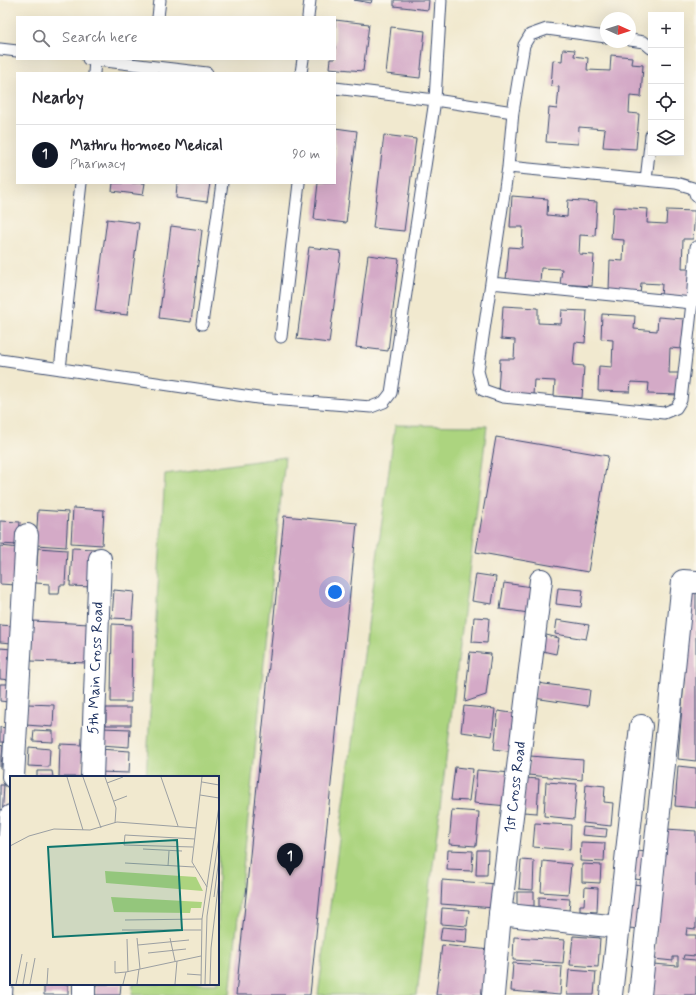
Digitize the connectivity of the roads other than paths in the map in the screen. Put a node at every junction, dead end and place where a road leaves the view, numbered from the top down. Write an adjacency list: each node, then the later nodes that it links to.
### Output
1 (160, 0): 4 (lane)
2 (310, 0): 5 (lane)
3 (441, 0): 19 (lane)
4 (158, 16)
5 (308, 16)
6 (600, 36): 20 (lane)
7 (636, 41): 8 (lane)
8 (648, 45)
9 (0, 49): 10 (lane)
10 (16, 51)
11 (91, 60): 15 (lane)
12 (106, 60): 14 (lane)
13 (303, 60): 17 (lane)
14 (153, 63): 16 (lane)
15 (94, 72)
16 (202, 72)
17 (301, 72)
18 (336, 88): 19 (lane)
19 (435, 100): 20 (lane); 34 (lane)
20 (513, 112): 22 (lane)
21 (649, 156): 23 (lane)
22 (508, 167): 23 (lane); 29 (lane)
23 (646, 180): 27 (lane)
24 (81, 184): 34 (lane)
25 (222, 184): 31 (lane)
26 (299, 184): 32 (lane)
27 (696, 196)
28 (696, 246): 30 (lane)
29 (491, 283): 30 (lane); 30 (lane)
30 (692, 303)
31 (202, 324)
32 (281, 338)
33 (0, 360): 34 (lane)
34 (60, 369)
35 (27, 535): 40 (street)
36 (100, 560): 41 (street, 5th Main Cross Road)
37 (541, 580): 43 (street, 1st Cross Road)
38 (696, 582): 48 (street)
39 (641, 726): 44 (street)
40 (13, 776)
41 (92, 776)
42 (10, 834): 45 (street)
43 (500, 914): 44 (street); 46 (street, 1st Cross Road)
44 (618, 927): 47 (street)
45 (1, 995)
46 (492, 995)
47 (611, 995)
48 (640, 995)

